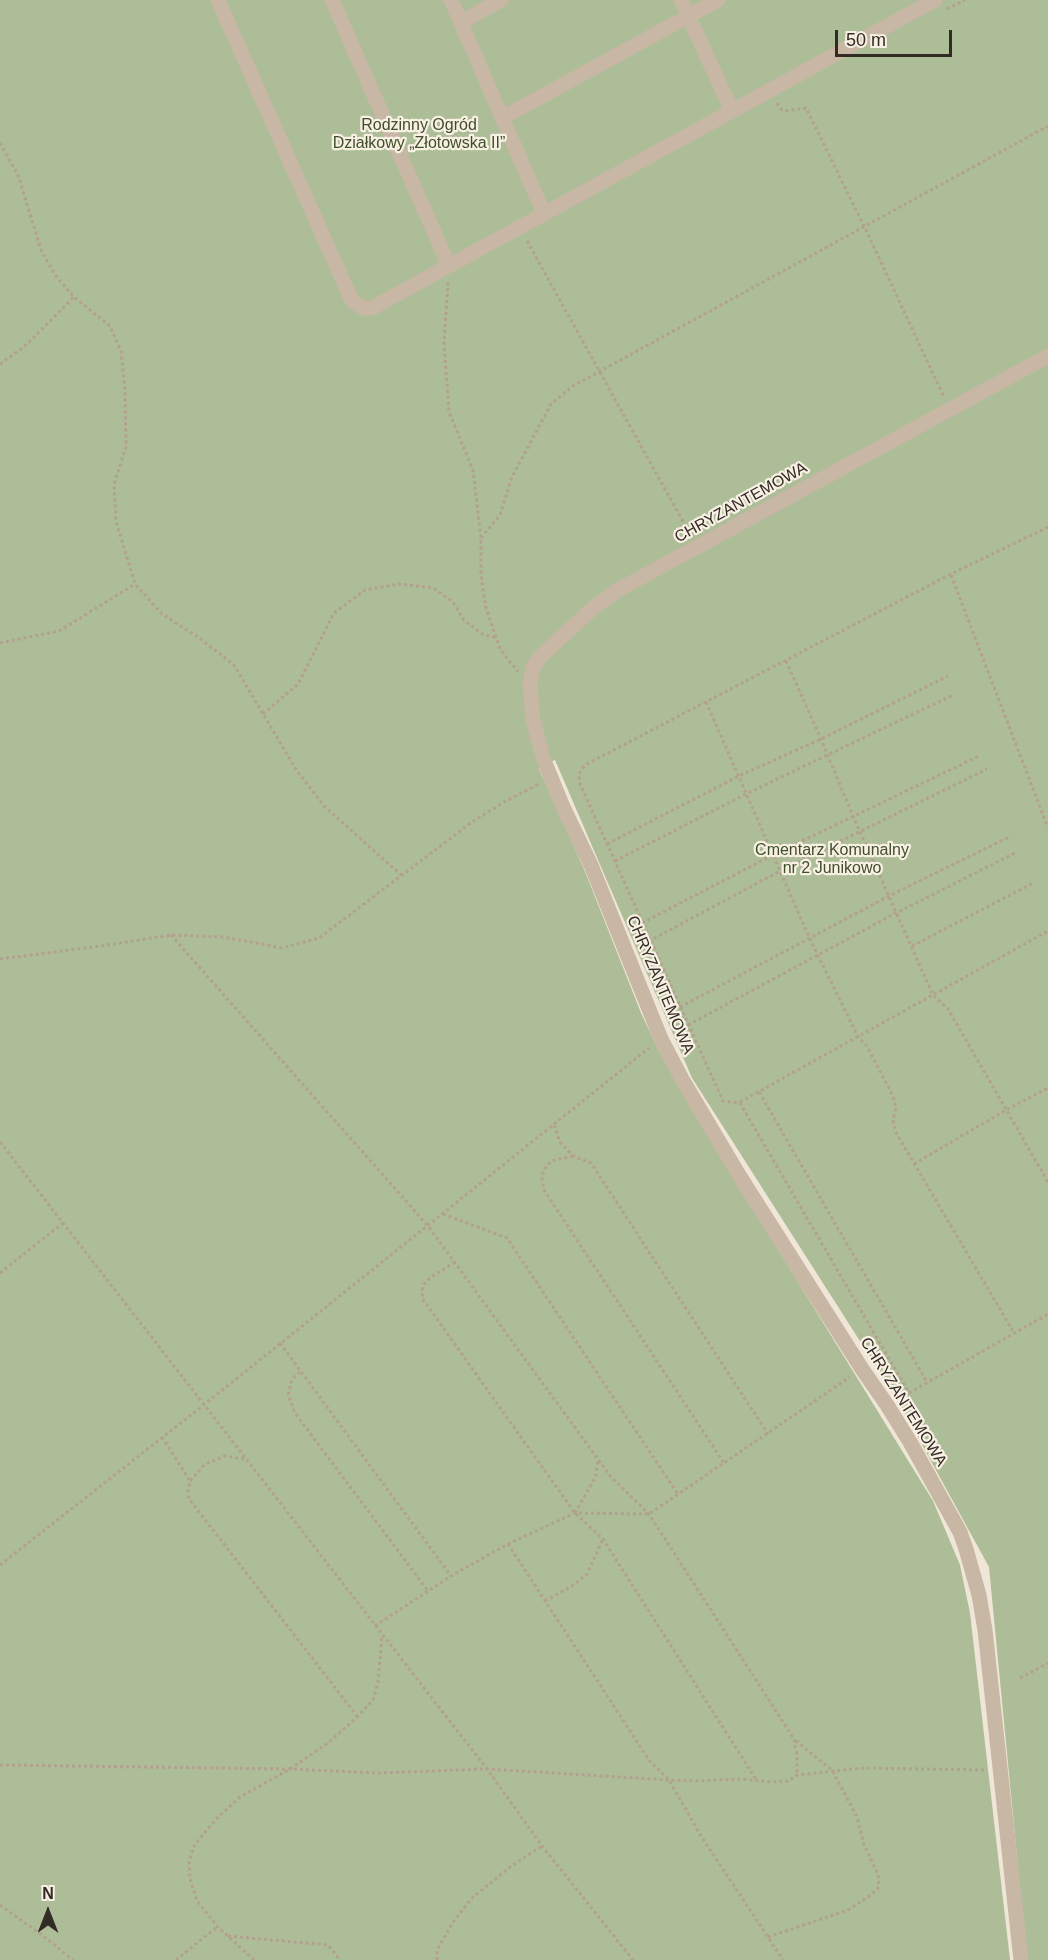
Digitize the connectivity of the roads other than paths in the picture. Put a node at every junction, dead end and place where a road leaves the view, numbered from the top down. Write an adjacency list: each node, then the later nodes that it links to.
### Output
1 (218, 0): 13 (street)
2 (332, 0): 13 (street)
3 (451, 0): 9 (street)
4 (501, 0): 9 (street)
5 (681, 0): 8 (street)
6 (718, 0): 8 (street)
7 (935, 0): 10 (street)
8 (688, 16): 10 (street); 11 (street)
9 (461, 22): 11 (street)
10 (732, 111): 12 (street)
11 (502, 118): 12 (street)
12 (544, 214): 13 (street)
13 (449, 272)
14 (1048, 356): 15 (street, CHRYZANTEMOWA)
15 (1021, 1960)

